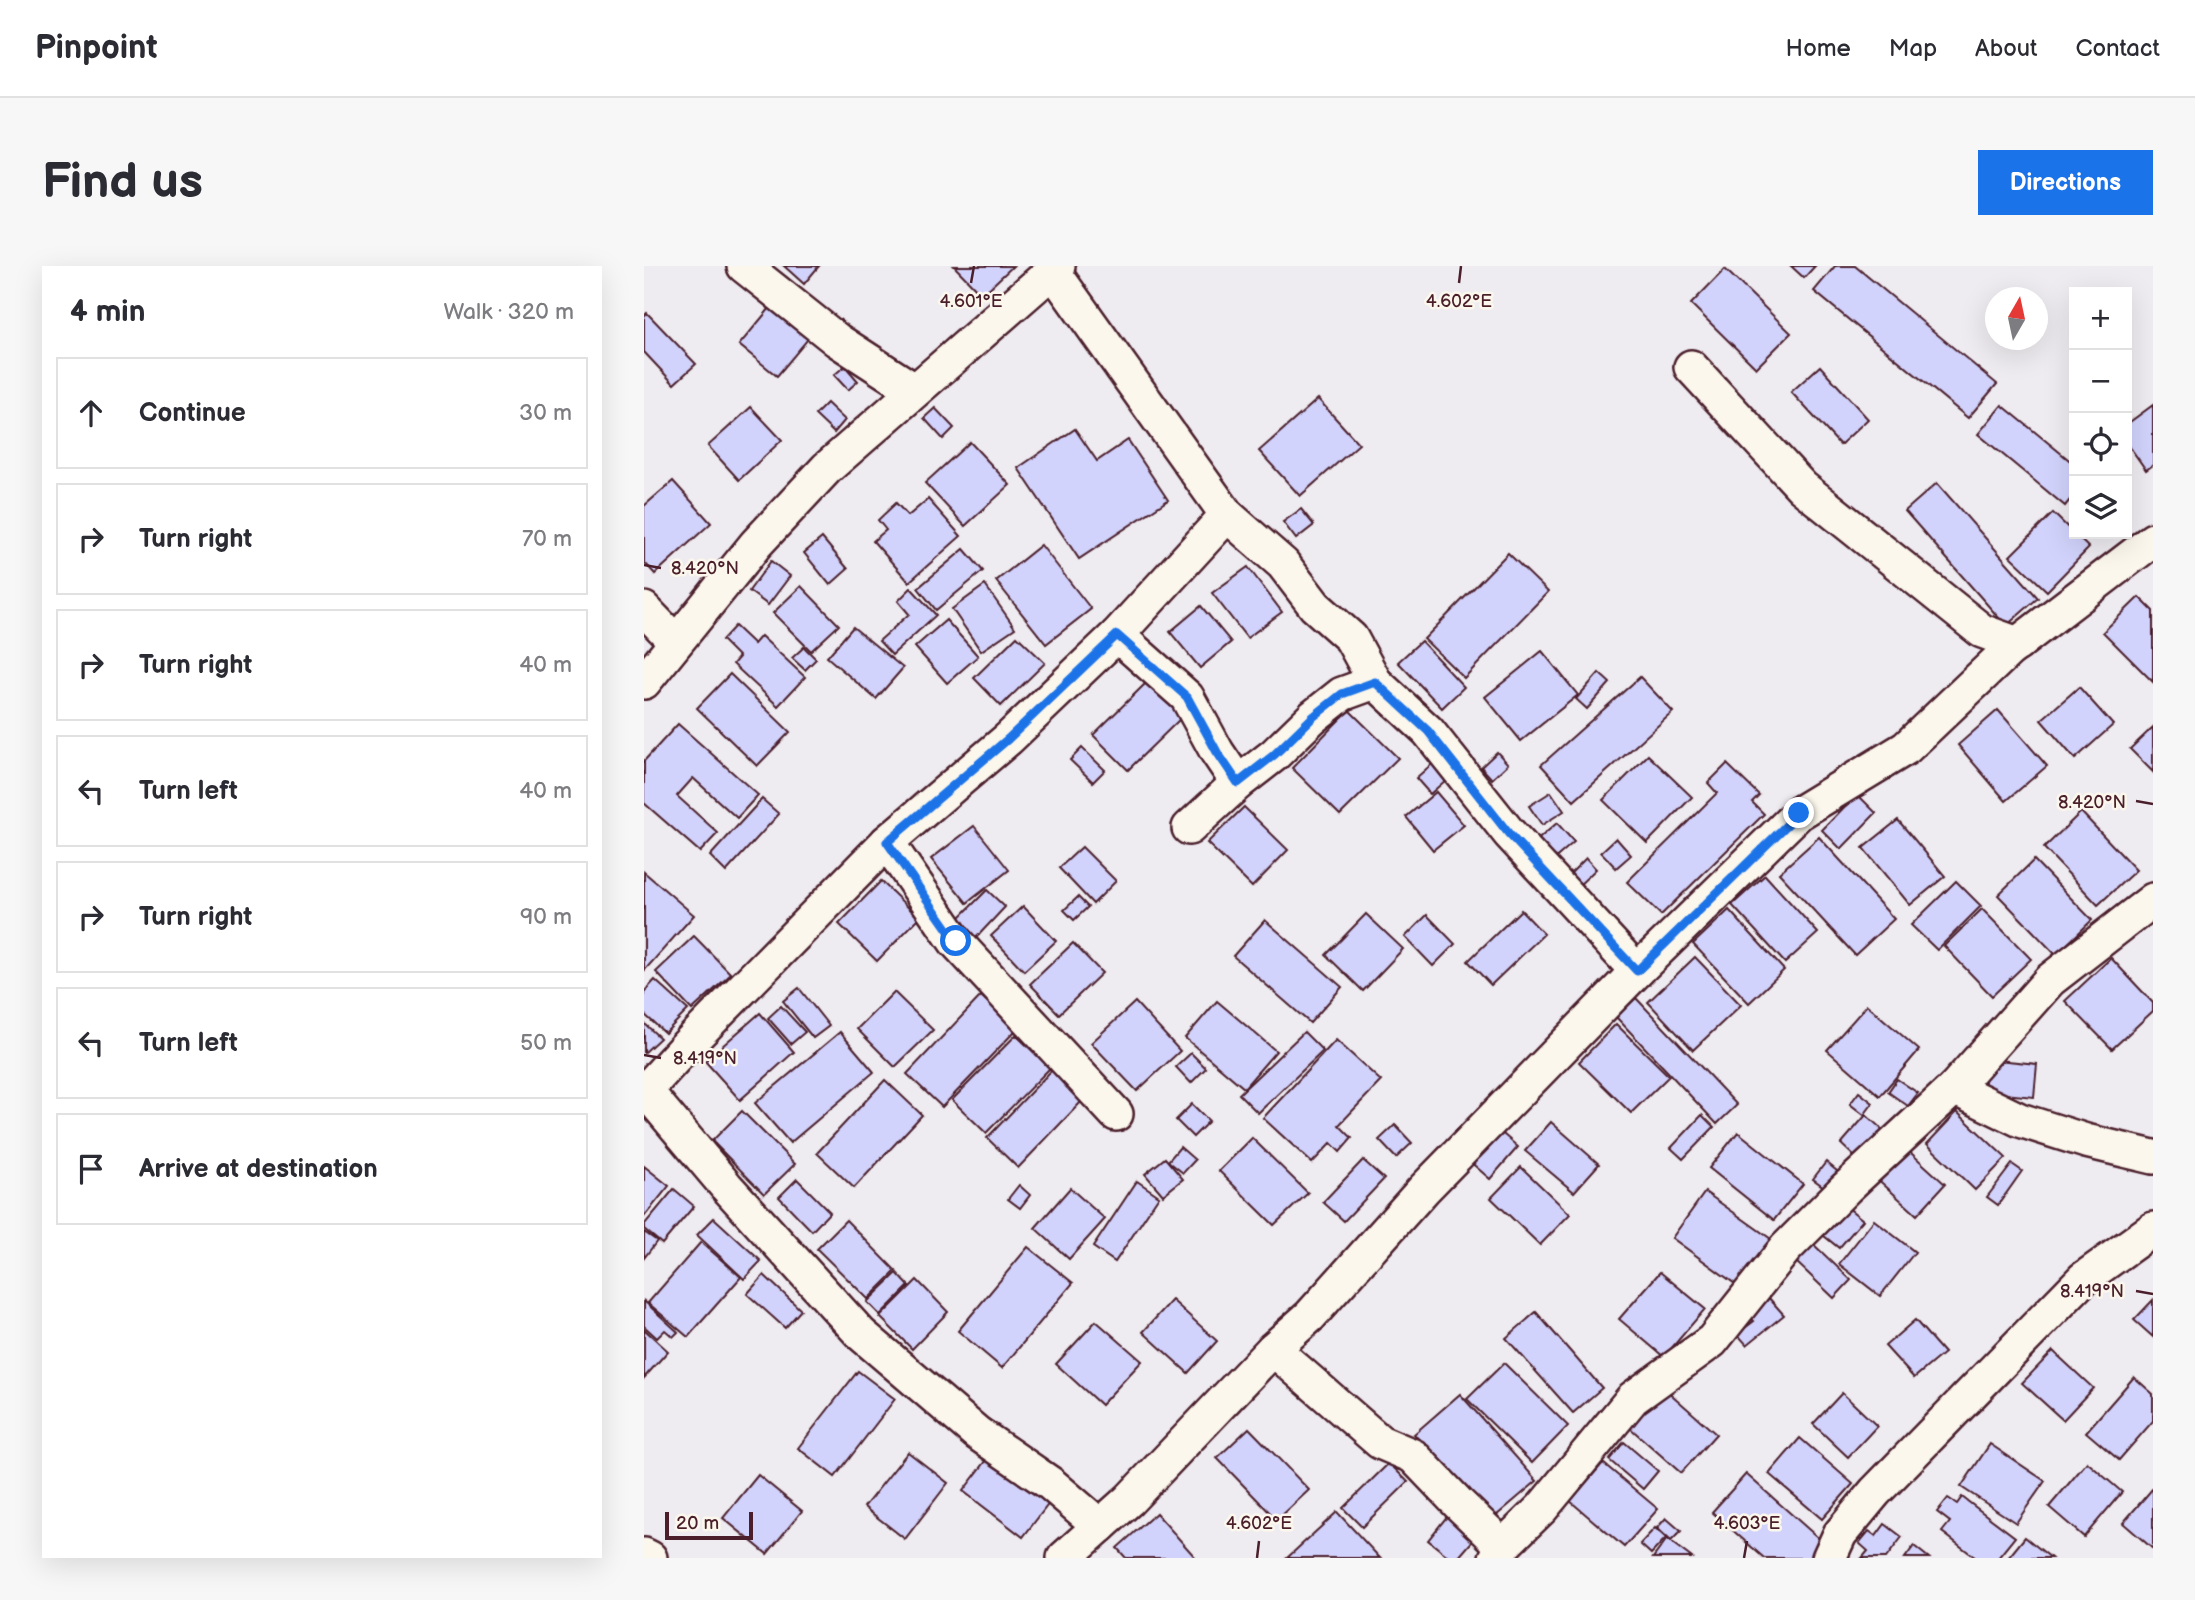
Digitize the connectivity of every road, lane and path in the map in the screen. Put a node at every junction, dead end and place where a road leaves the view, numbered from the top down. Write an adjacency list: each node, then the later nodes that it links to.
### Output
1 (744, 266): 4 (street)
2 (1056, 268): 4 (street); 5 (street)
3 (1691, 367): 10 (street)
4 (914, 390): 9 (street)
5 (1227, 514): 8 (street); 12 (street)
6 (2153, 540): 10 (street)
7 (644, 609): 9 (street)
8 (1117, 635): 13 (street); 15 (street)
9 (677, 642): 11 (street)
10 (2018, 644): 17 (street)
11 (644, 682)
12 (1375, 682): 13 (street); 17 (street)
13 (1238, 783): 14 (street)
14 (1189, 828)
15 (887, 842): 19 (street); 20 (street)
16 (2153, 900): 18 (street)
17 (1637, 971): 23 (street)
18 (1954, 1088): 21 (street); 25 (street)
19 (645, 1089): 24 (street)
20 (1116, 1114)
21 (2153, 1157)
22 (2153, 1229): 29 (street)
23 (1273, 1349): 24 (street); 25 (street)
24 (1100, 1526): 28 (street)
25 (1500, 1552)
26 (644, 1555): 27 (street)
27 (650, 1558)
28 (1064, 1558)
29 (1829, 1558)

